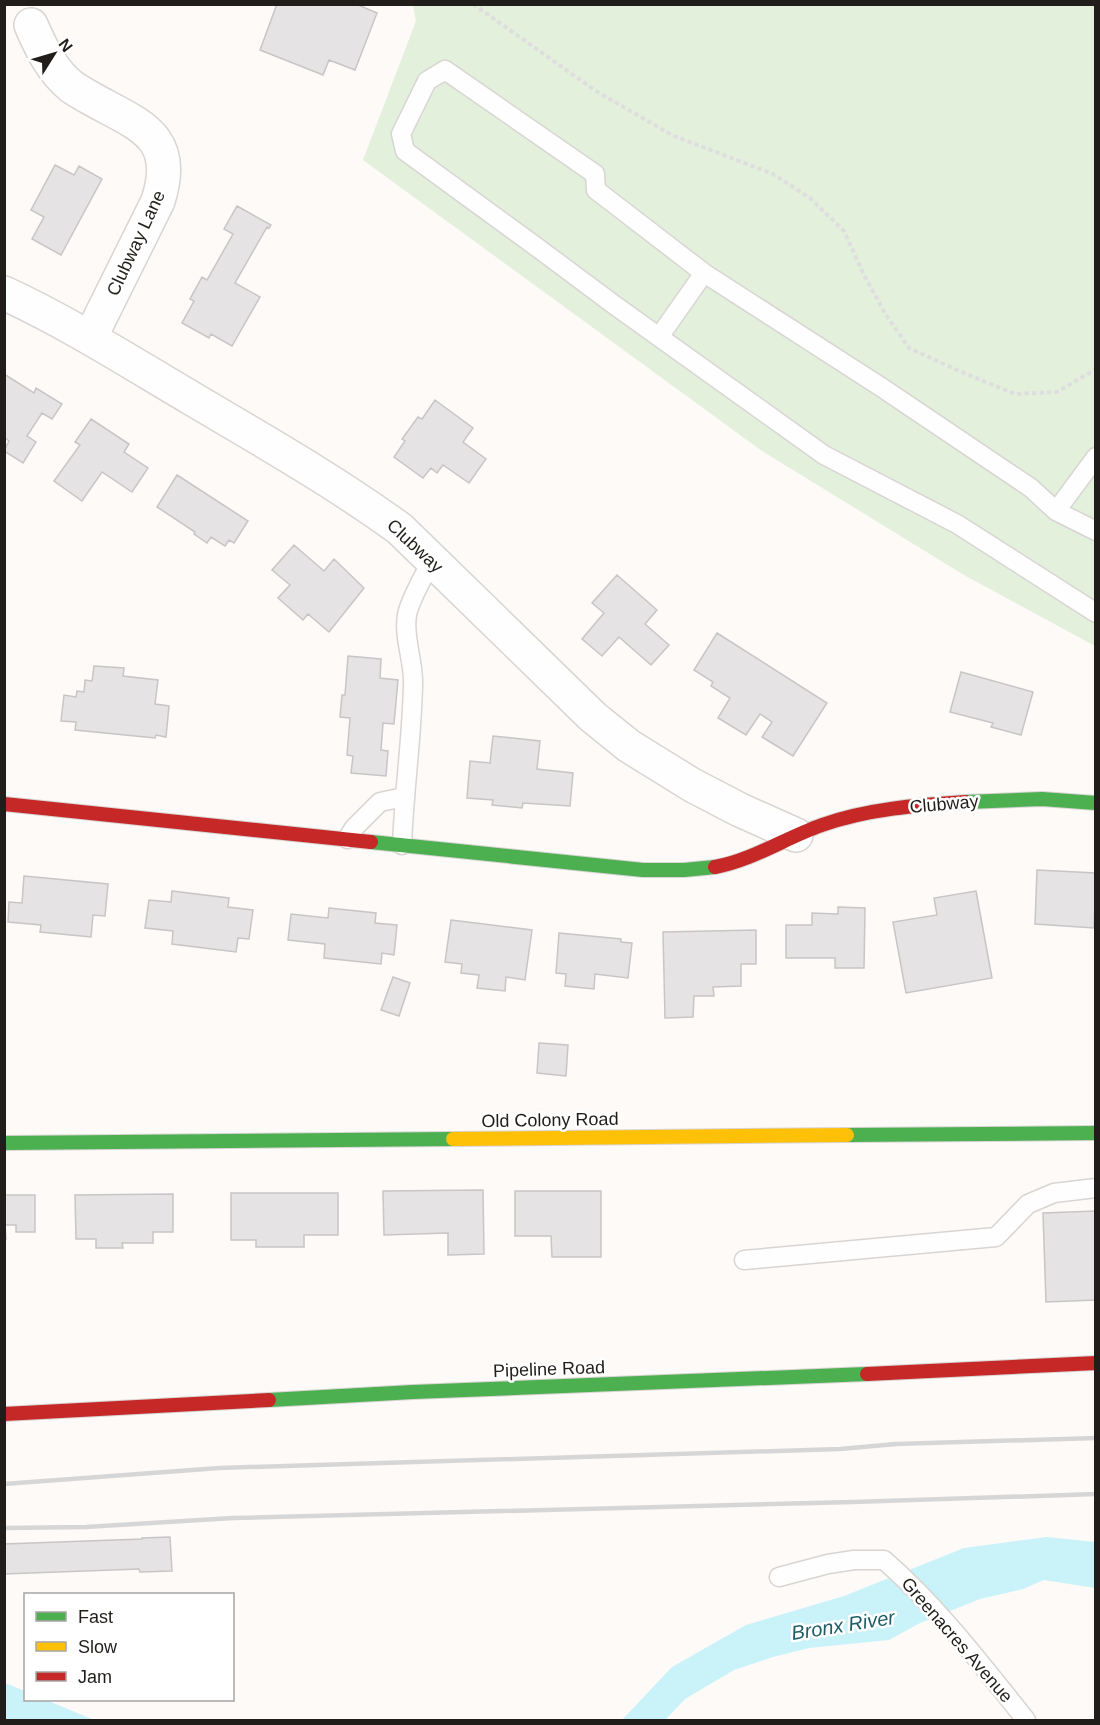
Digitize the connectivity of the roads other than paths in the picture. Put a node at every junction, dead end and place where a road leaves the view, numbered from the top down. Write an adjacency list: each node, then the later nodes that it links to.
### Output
1 (31, 25): 5 (street, Clubway Lane)
2 (704, 273): 4 (lane); 4 (lane); 7 (lane)
3 (4, 293): 5 (street, Clubway)
4 (659, 337): 10 (lane)
5 (90, 338): 9 (street, Clubway)
6 (1095, 457): 7 (lane)
7 (1056, 511): 8 (lane)
8 (1095, 531)
9 (432, 560): 11 (lane); 14 (street, Clubway)
10 (1095, 613)
11 (404, 798): 15 (lane); 16 (lane)
12 (1095, 802): 14 (street, Clubway)
13 (4, 804): 15 (street, Clubway)
14 (796, 835): 16 (street, Clubway)
15 (347, 839): 16 (street, Clubway)
16 (402, 845)
17 (1095, 1132): 18 (street, Old Colony Road)
18 (4, 1143)
19 (1095, 1188): 20 (lane)
20 (744, 1260)
21 (1095, 1364): 22 (street, Pipeline Road)
22 (4, 1414)
23 (779, 1576): 24 (lane, Greenacres Avenue)
24 (1026, 1720)

